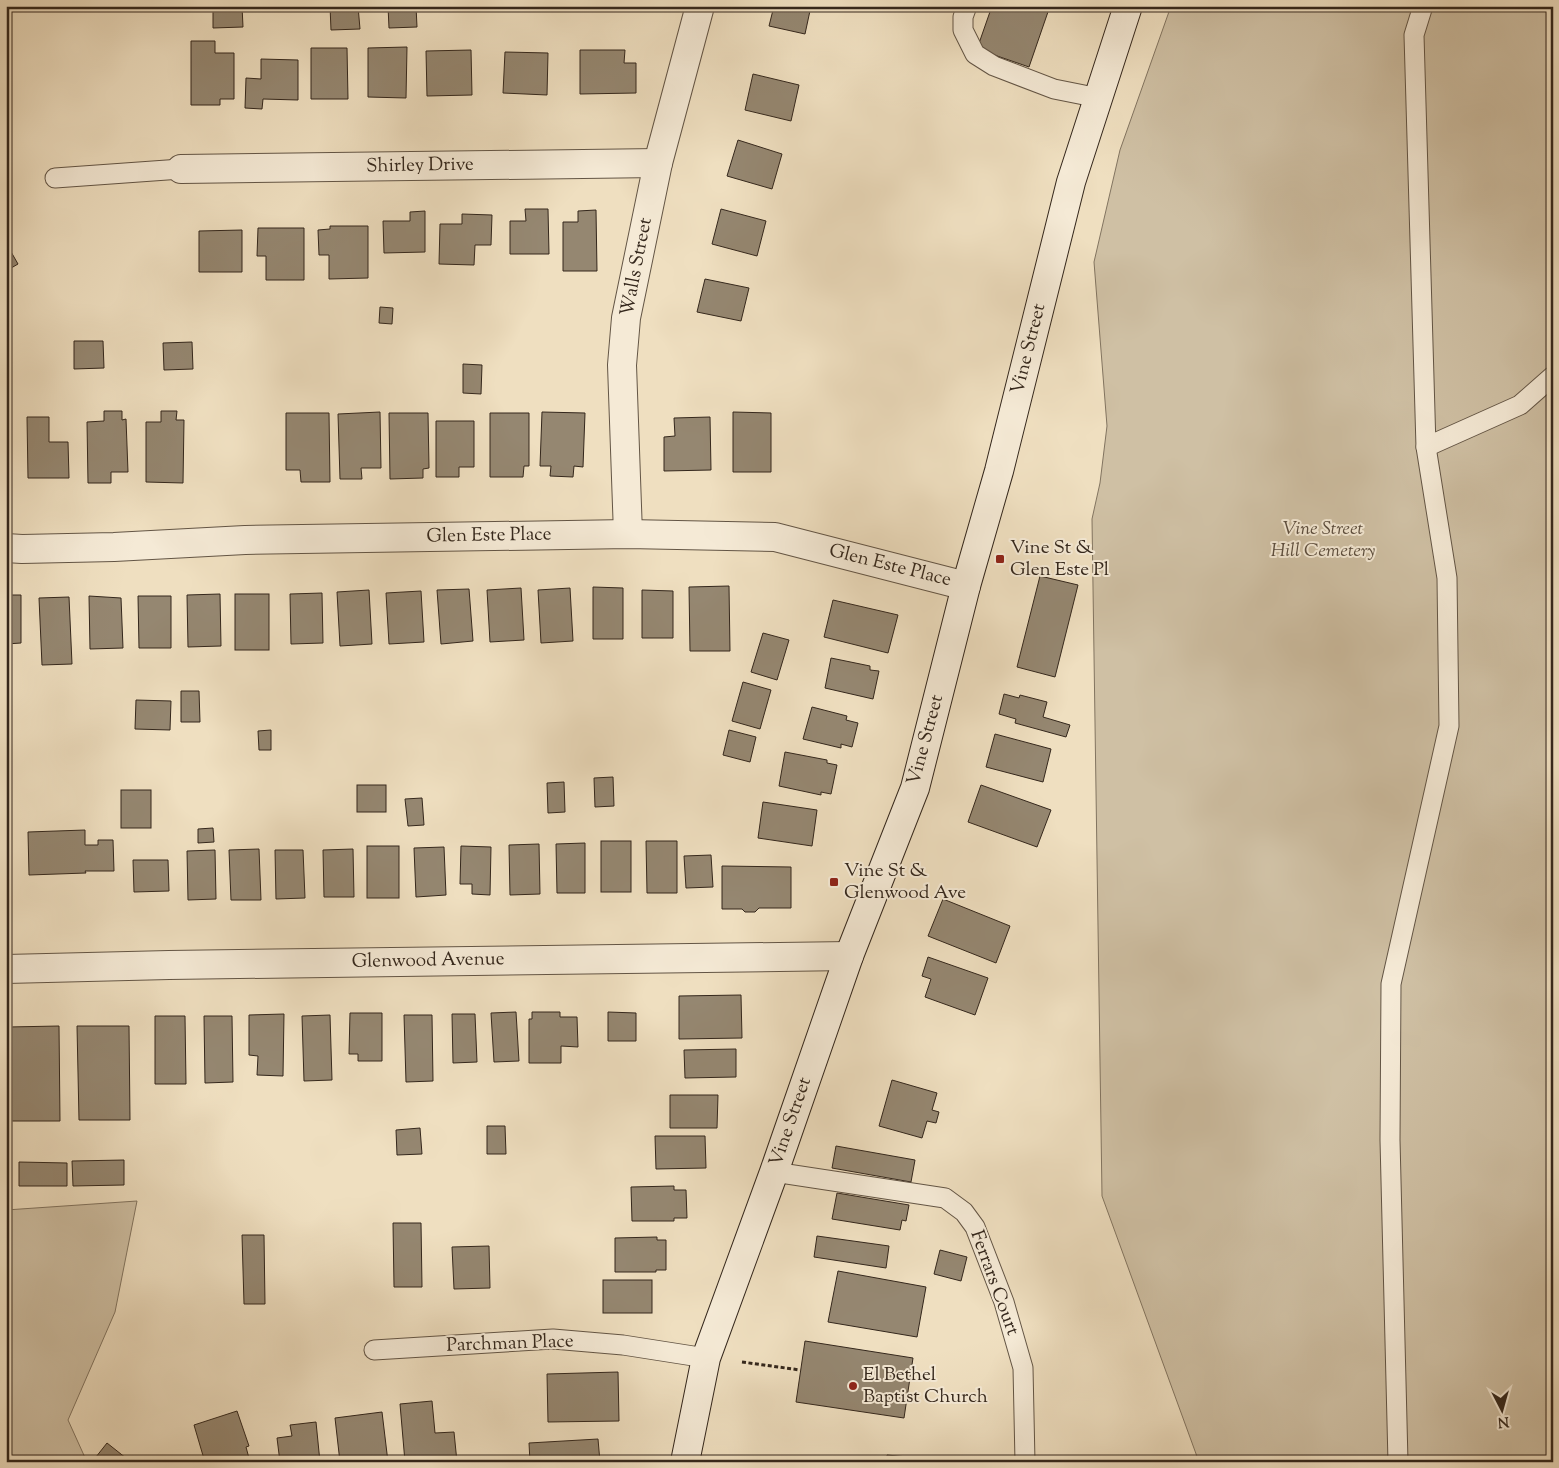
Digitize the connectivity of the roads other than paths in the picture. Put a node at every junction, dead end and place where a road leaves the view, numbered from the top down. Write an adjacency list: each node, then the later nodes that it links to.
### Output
1 (700, 6): 6 (street, Walls Street)
2 (967, 6): 5 (lane)
3 (1128, 6): 5 (street, Vine Street)
4 (1423, 6): 10 (lane)
5 (1099, 98): 13 (street, Vine Street)
6 (658, 163): 7 (street, Shirley Drive); 11 (street, Walls Street)
7 (181, 169): 8 (lane)
8 (56, 178)
9 (1553, 376): 10 (lane)
10 (1426, 447): 21 (lane)
11 (628, 534): 12 (street, Glen Este Place); 13 (street, Glen Este Place)
12 (6, 548)
13 (966, 586): 14 (street, Vine Street)
14 (849, 956): 15 (street, Glenwood Avenue); 16 (street, Vine Street)
15 (6, 969)
16 (774, 1172): 18 (street, Vine Street); 20 (lane, Ferrars Court)
17 (374, 1350): 18 (lane, Parchman Place)
18 (706, 1358): 19 (street, Vine Street)
19 (684, 1462)
20 (1025, 1462)
21 (1398, 1462)

